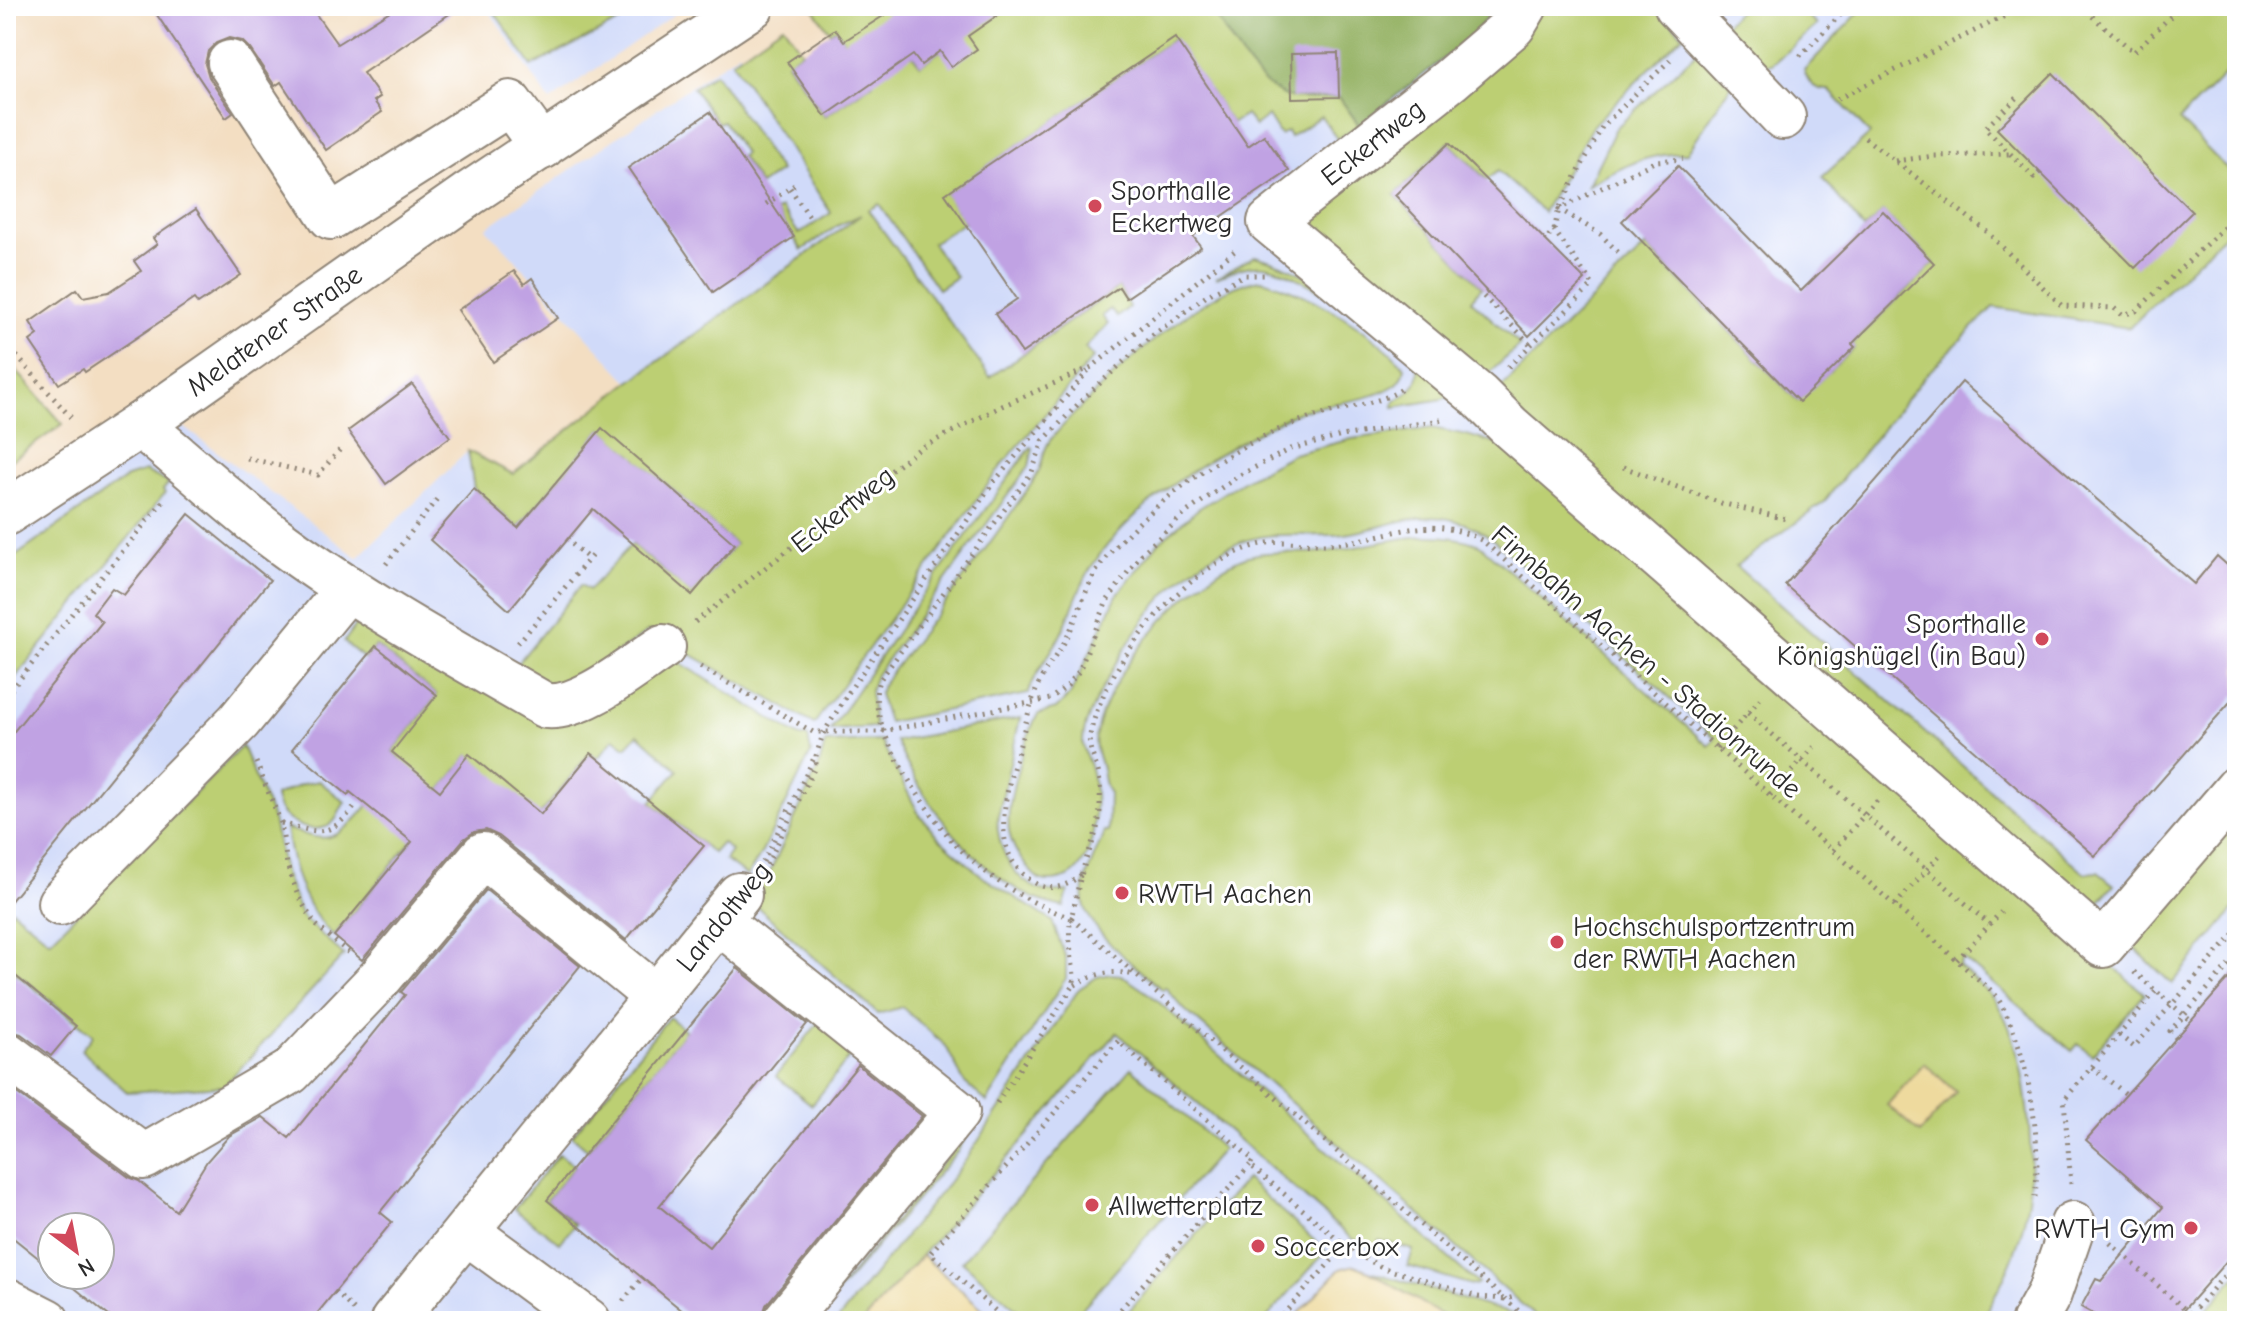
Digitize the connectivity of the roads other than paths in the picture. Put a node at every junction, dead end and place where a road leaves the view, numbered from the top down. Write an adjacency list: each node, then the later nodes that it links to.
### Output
1 (752, 6): 6 (street, Melatener Straße)
2 (1525, 6): 11 (street, Eckertweg)
3 (1689, 18): 5 (street)
4 (230, 63): 6 (street)
5 (1783, 117)
6 (542, 147): 7 (street, Melatener Straße)
7 (140, 425): 8 (street, Melatener Straße); 9 (street)
8 (6, 513)
9 (354, 592): 10 (street); 12 (street)
10 (663, 647)
11 (2237, 789)
12 (60, 903)
13 (658, 998): 14 (street); 16 (street, Landoltweg); 21 (street, Landoltweg)
14 (6, 1054)
15 (2059, 1217): 22 (street)
16 (467, 1232): 19 (street, Landoltweg); 20 (street)
17 (6, 1300): 18 (street)
18 (47, 1321)
19 (393, 1321)
20 (588, 1321)
21 (785, 1321)
22 (2034, 1321)

